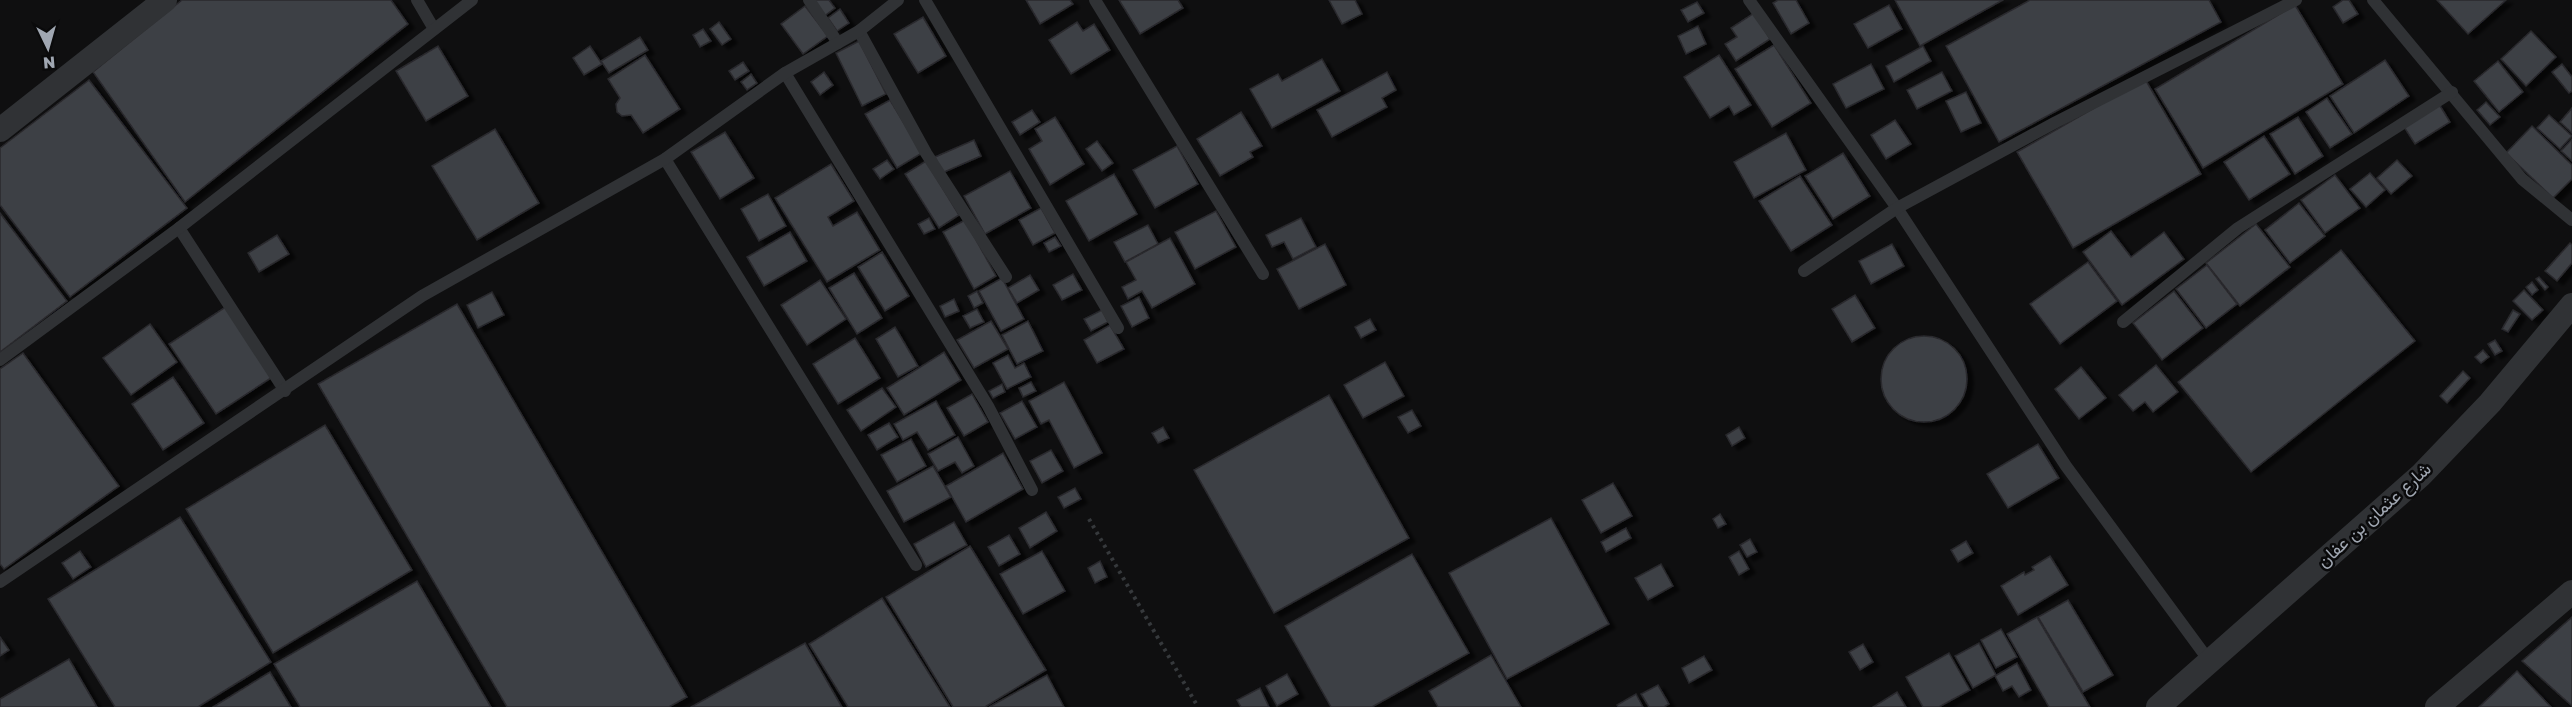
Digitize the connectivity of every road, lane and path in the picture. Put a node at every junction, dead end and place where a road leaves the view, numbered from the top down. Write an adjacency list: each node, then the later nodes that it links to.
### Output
1 (165, 0): 16 (street)
2 (417, 0): 11 (lane)
3 (472, 0): 11 (lane)
4 (809, 0): 13 (lane)
5 (898, 0): 12 (lane)
6 (925, 0): 26 (lane)
7 (1095, 0): 22 (lane)
8 (1749, 0): 18 (lane)
9 (2296, 0): 18 (lane)
10 (2373, 0): 15 (lane)
11 (434, 29): 20 (lane)
12 (859, 31): 13 (lane); 23 (lane)
13 (838, 43): 14 (lane)
14 (785, 73): 17 (lane); 29 (lane)
15 (2452, 92): 19 (lane); 25 (lane)
16 (0, 130)
17 (665, 159): 28 (lane); 31 (lane)
18 (1896, 208): 21 (lane); 34 (lane)
19 (2572, 220)
20 (179, 228): 27 (lane); 28 (lane)
21 (1804, 271)
22 (1263, 274)
23 (1006, 277)
24 (2572, 305): 34 (street, شارع عثمان بن عفان)
25 (2123, 322)
26 (1118, 328)
27 (0, 360)
28 (285, 391): 32 (lane)
29 (1032, 490)
30 (1089, 519): 35 (path)
31 (916, 565)
32 (0, 582)
33 (2572, 592): 37 (street)
34 (2210, 662): 36 (street, شارع عثمان بن عفان)
35 (1198, 707)
36 (2158, 707)
37 (2437, 707)

